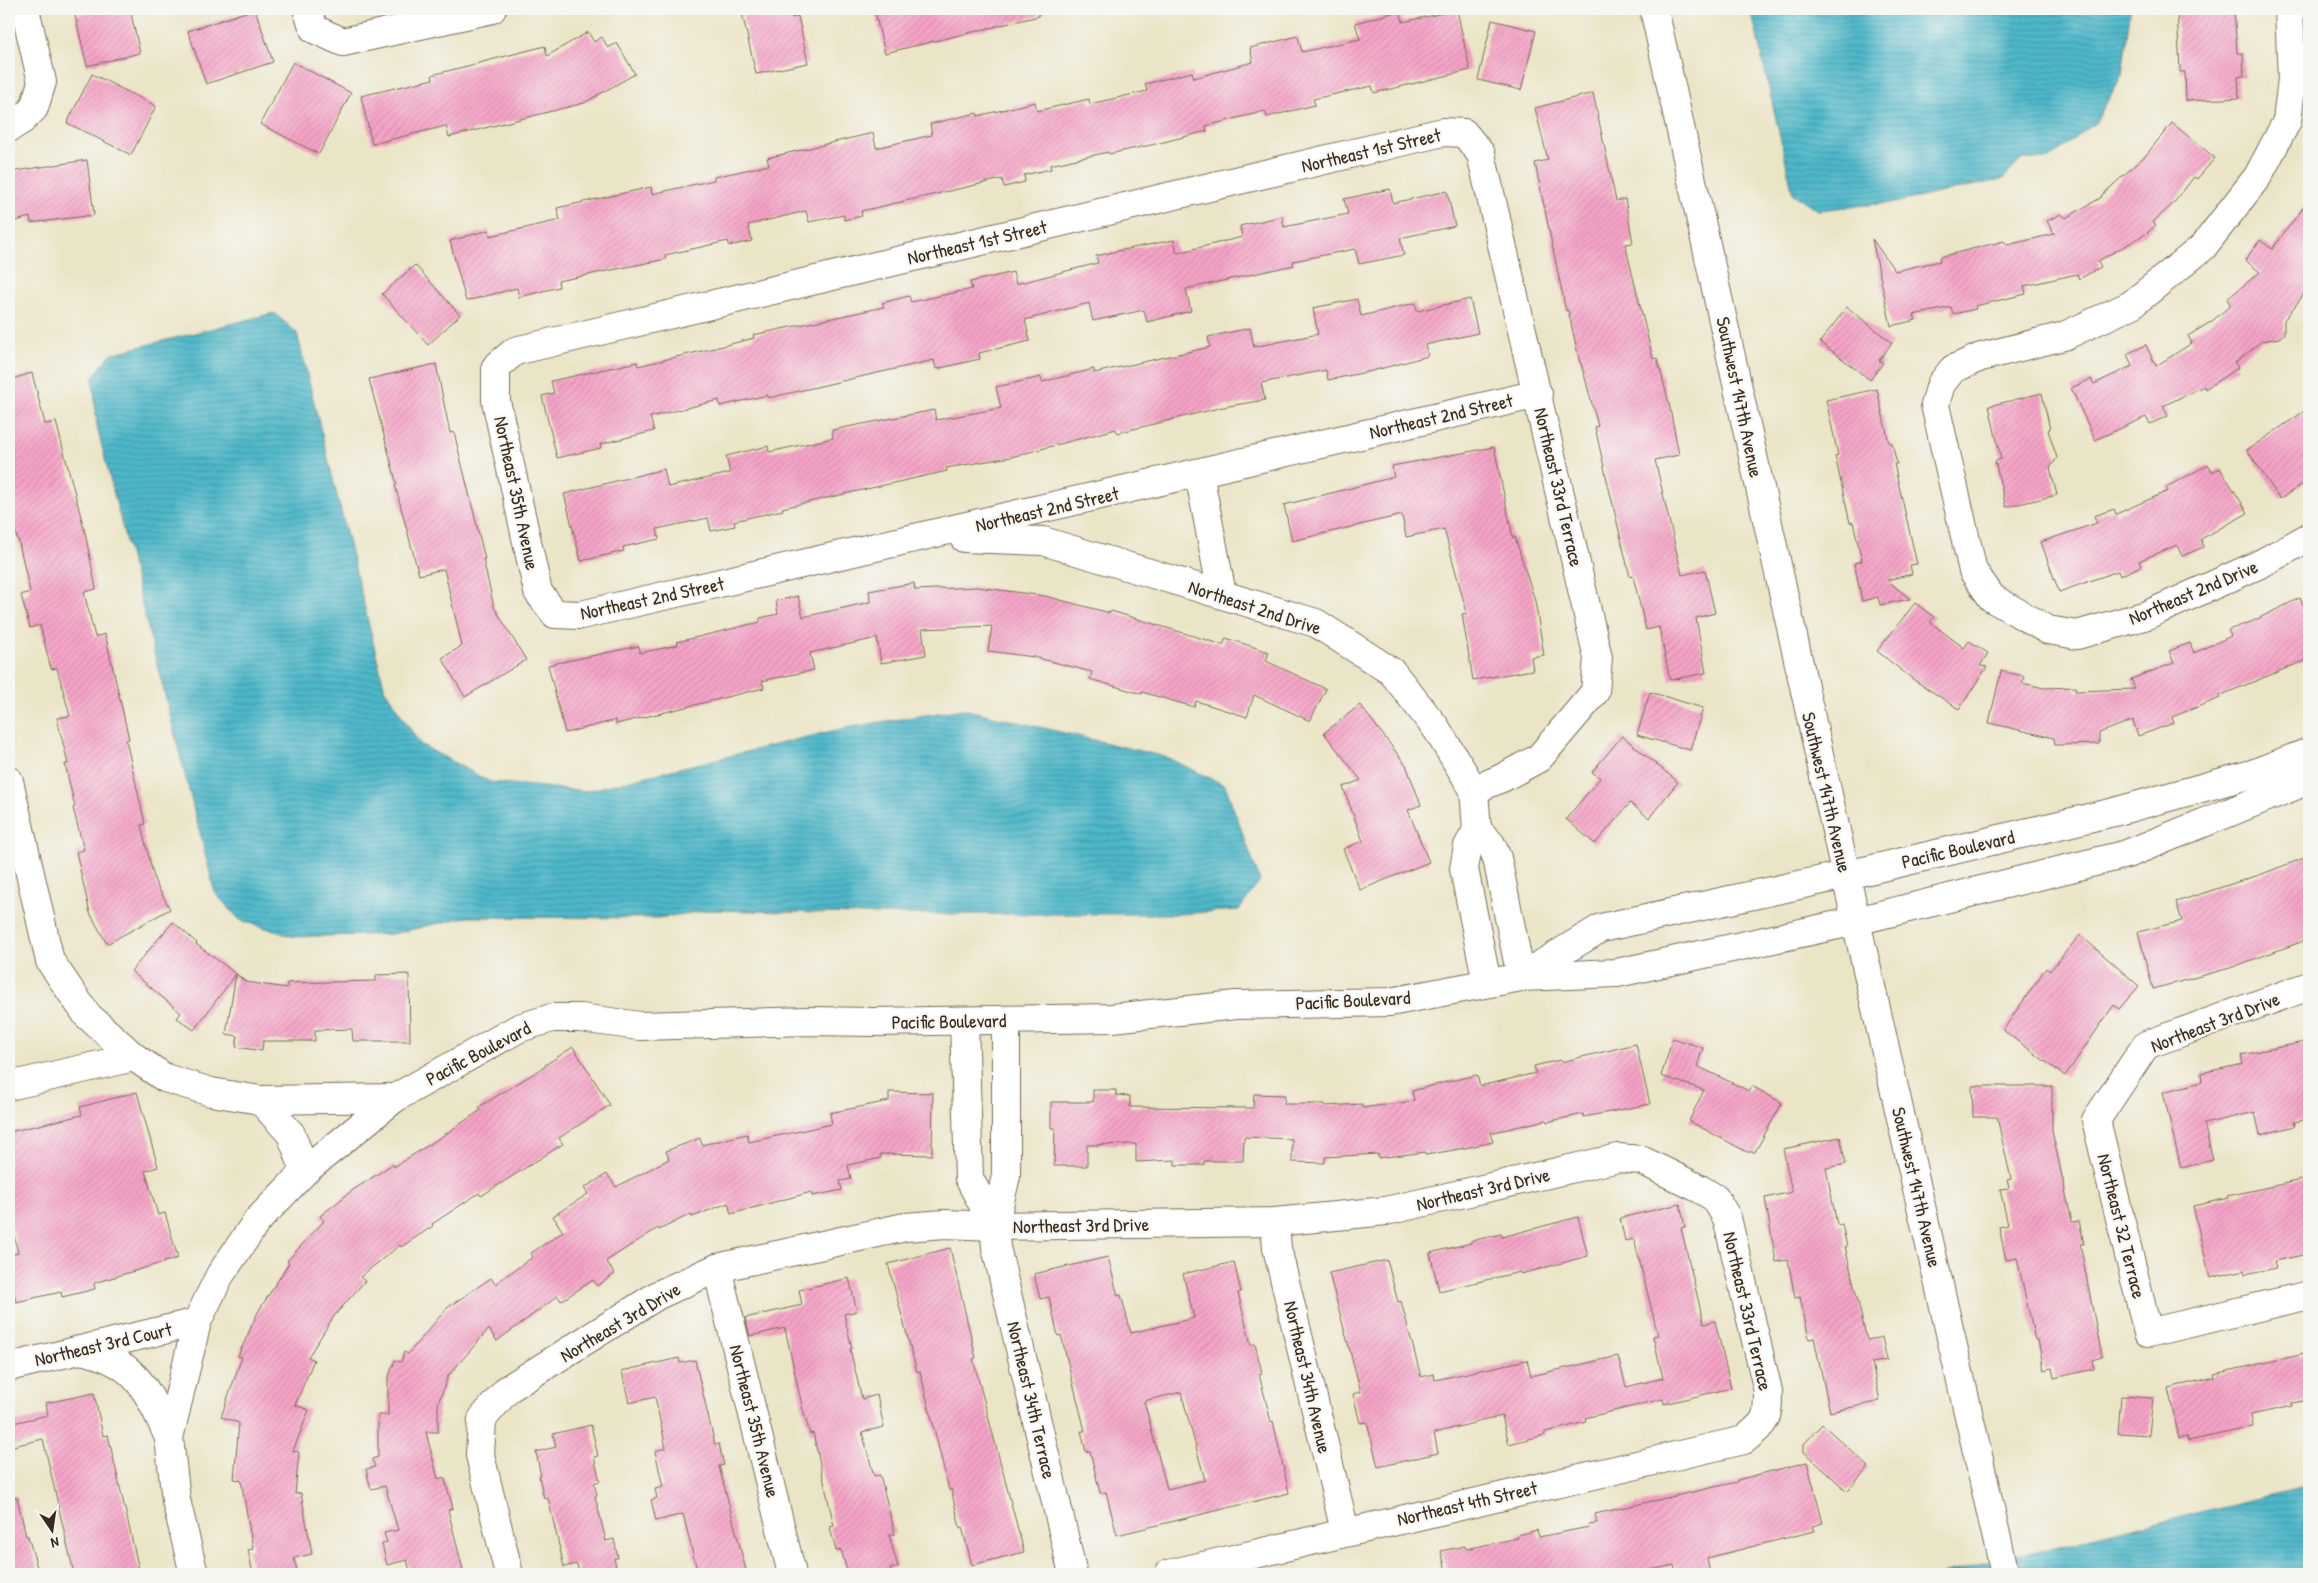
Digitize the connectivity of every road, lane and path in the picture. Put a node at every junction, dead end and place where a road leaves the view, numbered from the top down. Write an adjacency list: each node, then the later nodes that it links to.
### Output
1 (25, 9): 6 (street)
2 (492, 9): 5 (street)
3 (1654, 9): 20 (street, Southwest 147th Avenue)
4 (2289, 9): 12 (street, Northeast 2nd Drive)
5 (311, 19)
6 (15, 124)
7 (1464, 133): 8 (street, Northeast 1st Street); 9 (street, Northeast 33rd Terrace)
8 (496, 367): 14 (street, Northeast 35th Avenue)
9 (1538, 394): 10 (street, Northeast 2nd Street); 18 (street, Northeast 33rd Terrace)
10 (1199, 473): 11 (street, Northeast 2nd Street); 13 (street)
11 (928, 537): 13 (street, Northeast 2nd Drive); 14 (street, Northeast 2nd Street)
12 (2309, 537)
13 (1222, 594): 18 (street, Northeast 2nd Drive)
14 (555, 614)
15 (2309, 752): 20 (street, Pacific Boulevard)
16 (2309, 780): 21 (street, Pacific Boulevard)
17 (9, 781): 29 (street)
18 (1474, 790): 19 (street, Northeast 2nd Drive)
19 (1477, 830): 24 (street); 25 (street, Northeast 2nd Drive)
20 (1846, 875): 21 (street, Southwest 147th Avenue); 22 (street, Pacific Boulevard)
21 (1856, 921): 23 (street, Pacific Boulevard); 51 (street, Southwest 147th Avenue)
22 (1601, 928): 23 (street); 24 (street, Pacific Boulevard)
23 (1617, 973): 24 (street, Pacific Boulevard)
24 (1521, 977): 25 (street, Pacific Boulevard)
25 (1487, 983): 27 (street, Pacific Boulevard)
26 (2309, 986): 33 (street, Northeast 3rd Drive)
27 (1006, 1020): 28 (street, Pacific Boulevard); 37 (street, Northeast 34th Terrace)
28 (964, 1021): 31 (street, Pacific Boulevard); 37 (street, Northeast 34th Terrace)
29 (134, 1057): 30 (street); 32 (street)
30 (9, 1086)
31 (395, 1098): 32 (street); 34 (street, Pacific Boulevard)
32 (260, 1100): 34 (street)
33 (2096, 1120): 39 (street, Northeast 32 Terrace)
34 (305, 1171): 40 (street, Pacific Boulevard)
35 (1715, 1198): 36 (street, Northeast 3rd Drive); 43 (street, Northeast 33rd Terrace)
36 (1274, 1222): 37 (street, Northeast 3rd Drive); 45 (street, Northeast 34th Avenue)
37 (994, 1226): 38 (street, Northeast 3rd Drive); 49 (street, Northeast 34th Terrace)
38 (717, 1268): 47 (street, Northeast 3rd Drive); 48 (street, Northeast 35th Avenue)
39 (2309, 1295)
40 (197, 1322): 41 (street, Northeast 3rd Court); 44 (street, Pacific Boulevard)
41 (78, 1350): 42 (street, Northeast 3rd Court); 44 (street)
42 (9, 1366)
43 (1761, 1426): 45 (street, Northeast 4th Street)
44 (169, 1438): 46 (street)
45 (1345, 1531): 50 (street, Northeast 4th Street)
46 (194, 1574)
47 (509, 1574)
48 (792, 1574)
49 (1073, 1574)
50 (1169, 1574)
51 (2005, 1574)

